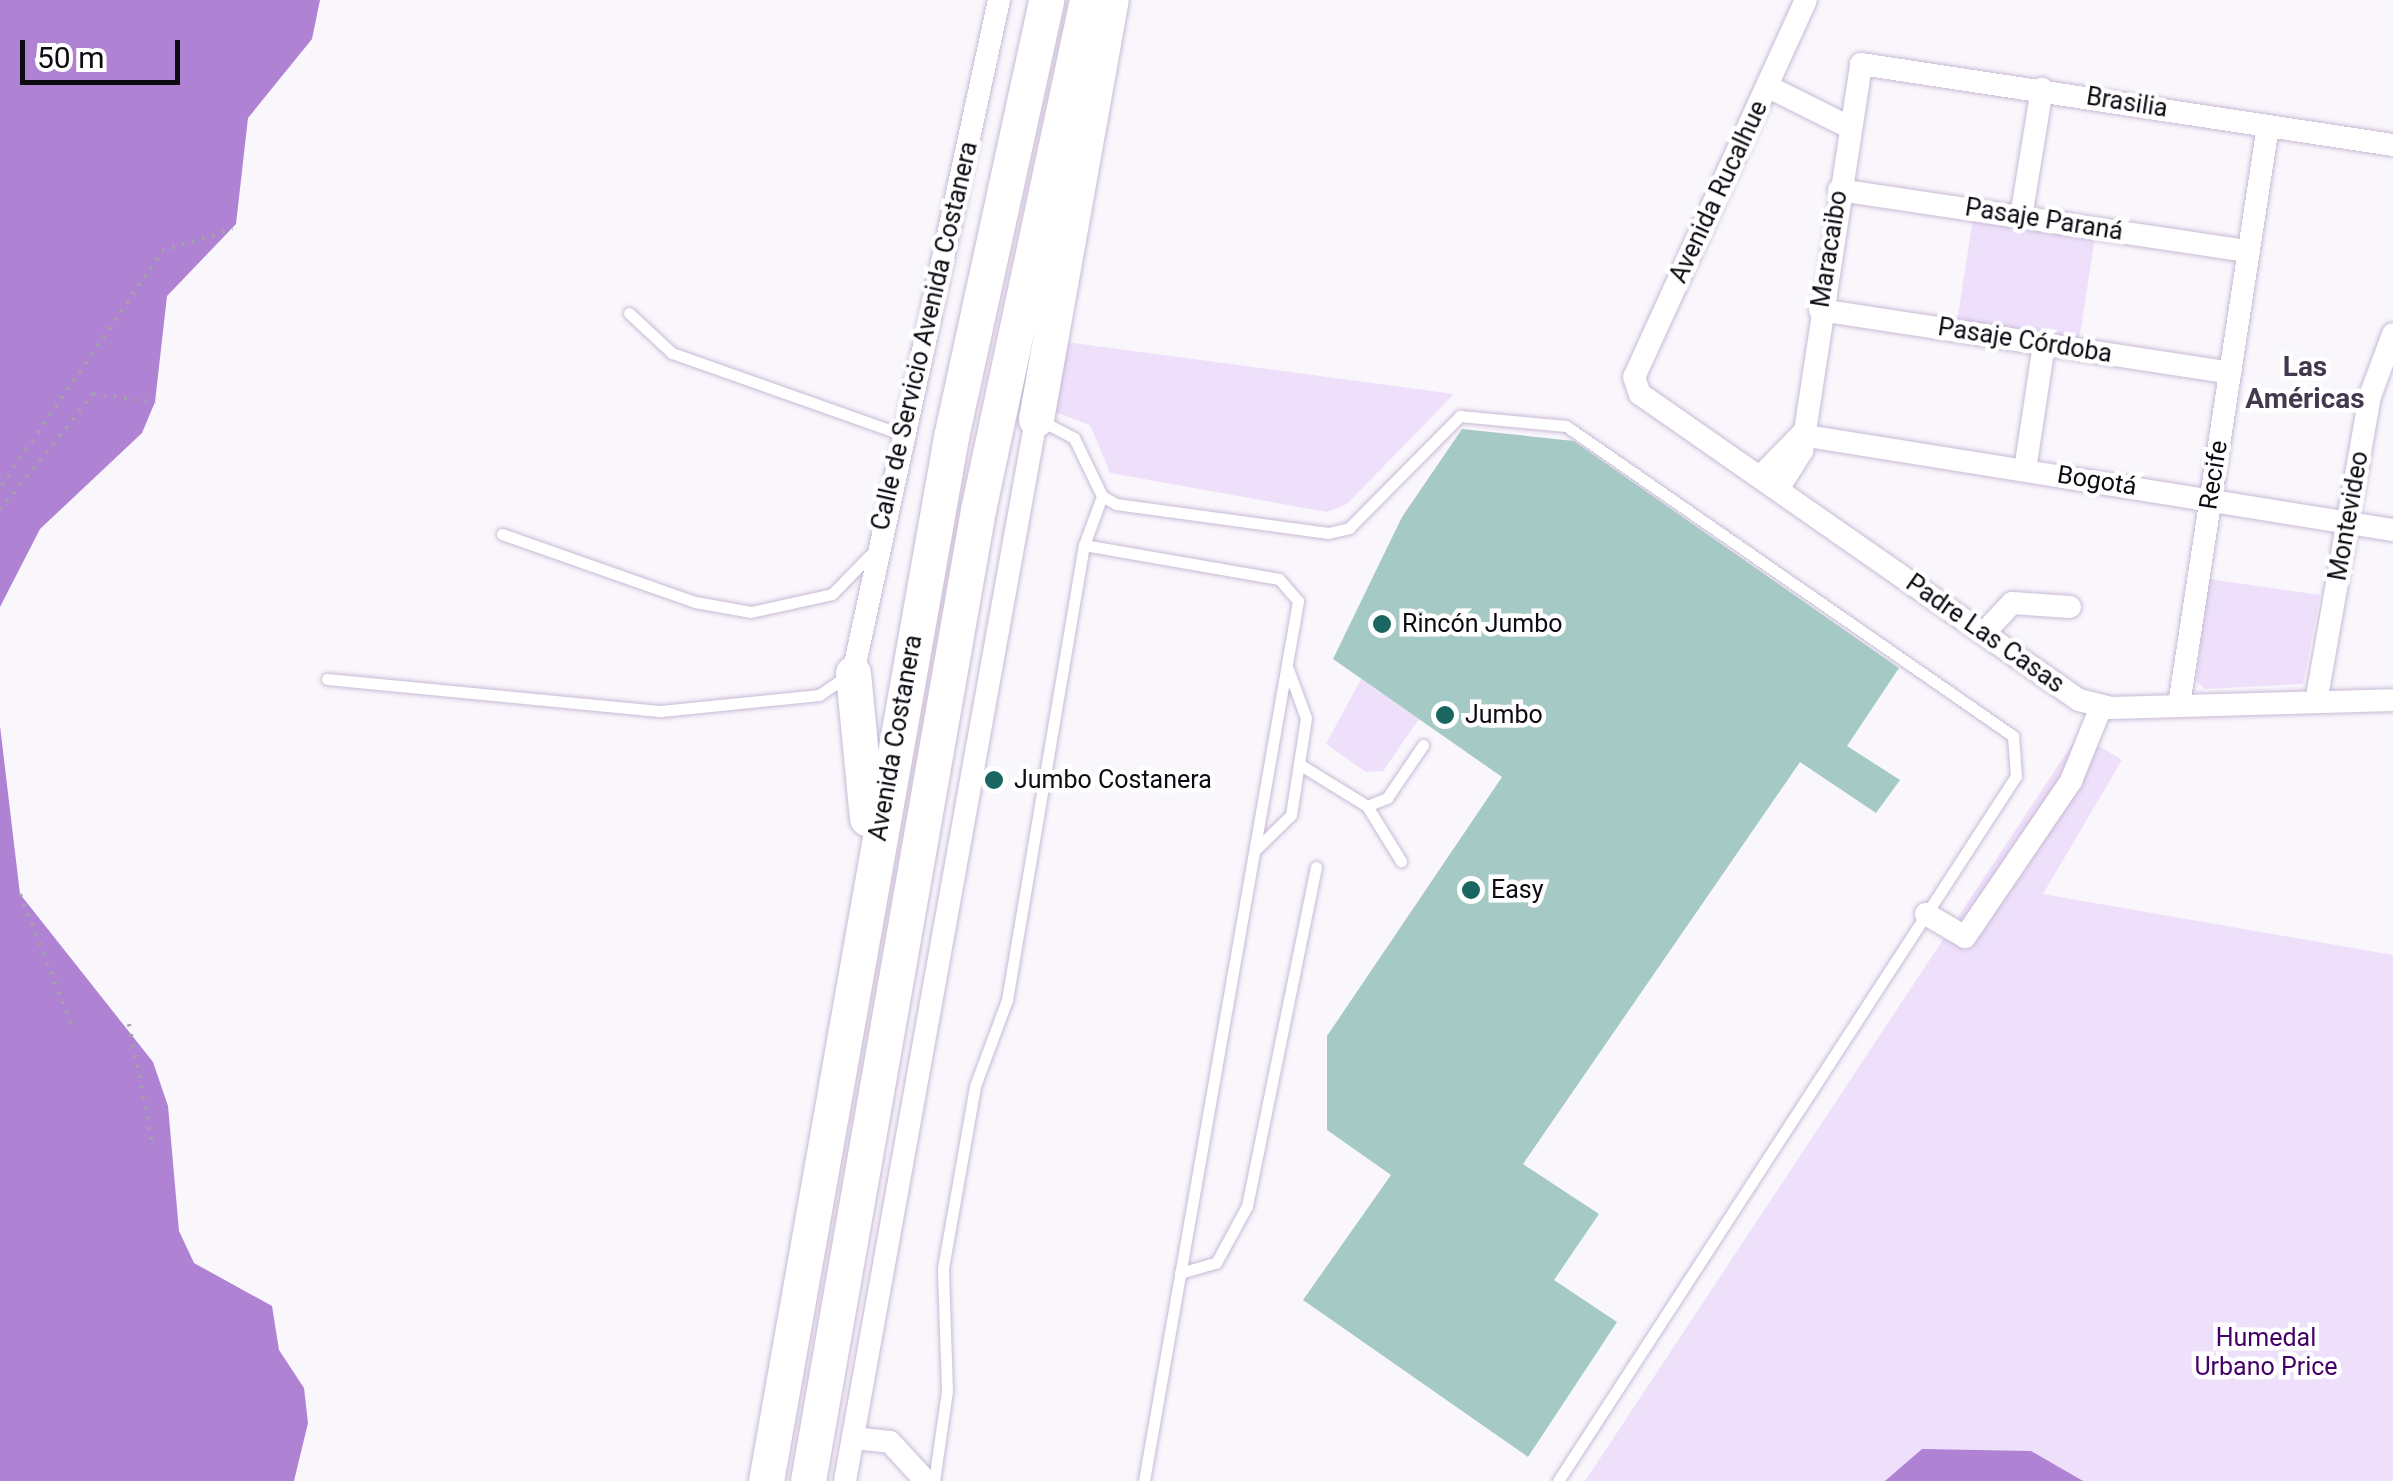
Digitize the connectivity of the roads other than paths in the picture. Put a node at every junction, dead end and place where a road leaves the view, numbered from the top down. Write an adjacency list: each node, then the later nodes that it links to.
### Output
1 (1000, 0): 24 (street, Calle de Servicio Avenida Costanera)
2 (1046, 0): 49 (main road, Avenida Costanera)
3 (1087, 0): 54 (main road, Avenida Costanera)
4 (1111, 0): 22 (main road)
5 (1806, 0): 7 (street, Avenida Rucalhue)
6 (1862, 64): 8 (street, Brasilia); 10 (street, Maracaibo)
7 (1767, 86): 10 (street); 20 (street, Avenida Rucalhue)
8 (2042, 89): 9 (street, Brasilia); 13 (street)
9 (2268, 126): 11 (street, Brasilia); 14 (street, Recife)
10 (1849, 127): 12 (street, Maracaibo)
11 (2393, 145)
12 (1839, 190): 13 (street, Pasaje Paraná); 15 (street, Maracaibo)
13 (2021, 217): 14 (street, Pasaje Paraná)
14 (2248, 251): 19 (street, Recife)
15 (1820, 310): 18 (street, Pasaje Córdoba); 23 (street, Maracaibo)
16 (628, 313): 24 (lane)
17 (2393, 334): 21 (street, Montevideo)
18 (2044, 344): 19 (street, Pasaje Córdoba); 25 (street)
19 (2230, 372): 28 (street, Recife)
20 (1635, 385): 26 (street, Padre Las Casas)
21 (2381, 398): 29 (street, Montevideo)
22 (1036, 419): 27 (lane); 52 (street)
23 (1802, 434): 25 (street, Bogotá); 26 (street)
24 (903, 435): 30 (street, Calle de Servicio Avenida Costanera)
25 (2025, 470): 28 (street, Bogotá)
26 (1770, 483): 35 (street, Padre Las Casas)
27 (1102, 496): 33 (lane); 50 (lane)
28 (2210, 499): 29 (street, Bogotá); 41 (street, Recife)
29 (2348, 522): 31 (street, Bogotá); 40 (street, Montevideo)
30 (883, 528): 32 (lane); 37 (street, Calle de Servicio Avenida Costanera)
31 (2393, 530)
32 (502, 534)
33 (1084, 545): 36 (lane); 57 (lane)
34 (2070, 608): 35 (street)
35 (1984, 633): 42 (street, Padre Las Casas)
36 (1287, 666): 44 (lane); 46 (lane)
37 (853, 673): 38 (lane); 49 (main road)
38 (327, 679)
39 (2393, 700): 40 (street)
40 (2316, 702): 41 (street)
41 (2179, 705): 42 (street)
42 (2101, 707): 50 (street)
43 (1423, 746): 45 (lane)
44 (1299, 764): 45 (lane); 46 (lane)
45 (1367, 806): 47 (lane)
46 (1255, 850): 51 (lane)
47 (1402, 861)
48 (1316, 867): 51 (lane)
49 (868, 894): 53 (main road, Avenida Costanera)
50 (1926, 914): 59 (lane)
51 (1180, 1272): 58 (lane)
52 (853, 1438): 55 (street); 56 (street)
53 (766, 1481)
54 (808, 1481)
55 (845, 1481)
56 (926, 1481)
57 (934, 1481)
58 (1144, 1481)
59 (1558, 1481)

